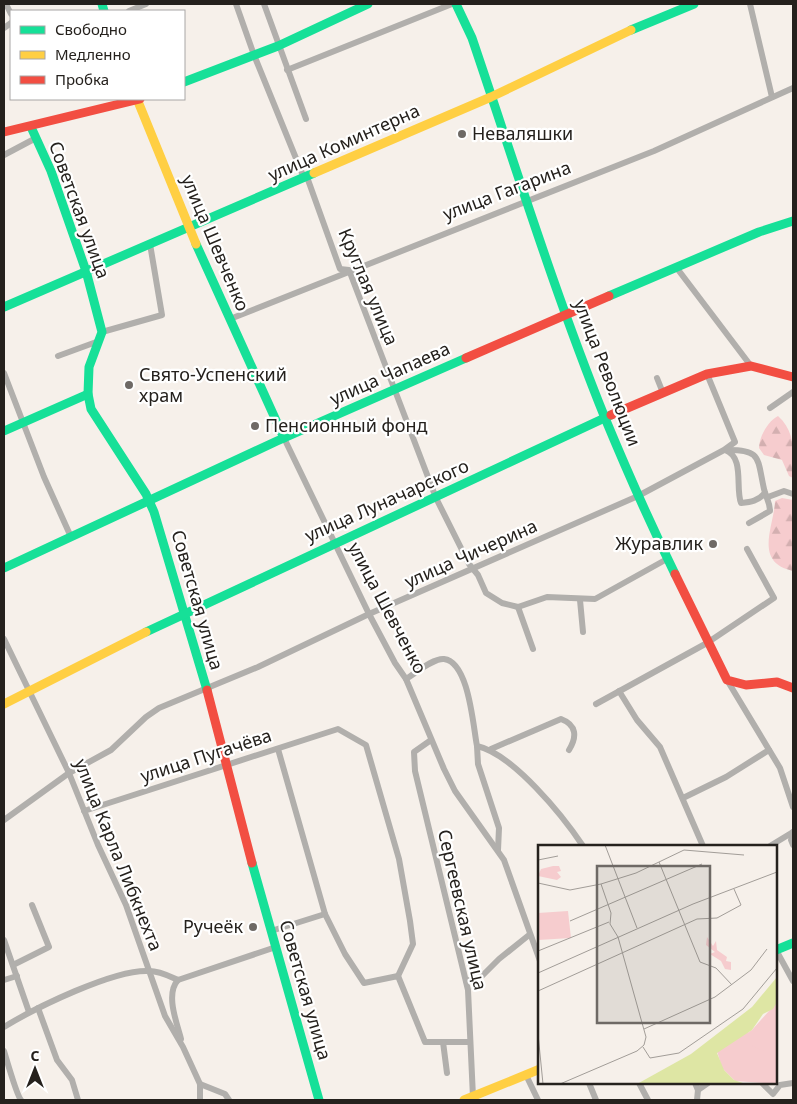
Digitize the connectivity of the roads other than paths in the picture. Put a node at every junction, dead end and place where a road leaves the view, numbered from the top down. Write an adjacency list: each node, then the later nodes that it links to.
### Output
1 (146, 4): 9 (street)
2 (236, 4): 11 (street, Круглая улица)
3 (264, 4): 10 (street)
4 (368, 4): 10 (street)
5 (452, 4): 12 (street)
6 (456, 4): 15 (street, улица Революции)
7 (694, 4): 15 (street, улица Коминтерна)
8 (750, 4): 16 (street)
9 (131, 10)
10 (278, 46): 11 (street); 12 (street)
11 (254, 55): 13 (street); 24 (street, Круглая улица)
12 (287, 70): 19 (street)
13 (185, 82)
14 (793, 88): 16 (street, улица Гагарина)
15 (491, 97): 24 (street, улица Коминтерна); 25 (street, улица Революции)
16 (772, 97): 25 (street, улица Гагарина)
17 (134, 100): 20 (street)
18 (138, 100): 27 (street, улица Шевченко)
19 (306, 119)
20 (31, 127): 21 (street); 22 (street, Советская улица)
21 (4, 132)
22 (36, 138): 23 (street); 31 (street, Советская улица)
23 (4, 155)
24 (305, 178): 27 (street, улица Коминтерна); 30 (street, Круглая улица)
25 (529, 201): 30 (street, улица Гагарина); 33 (street, улица Революции)
26 (793, 221): 29 (street, улица Чапаева)
27 (189, 228): 28 (street, улица Коминтерна); 34 (street, улица Шевченко)
28 (150, 244): 31 (street, улица Коминтерна); 35 (street)
29 (676, 267): 33 (street, улица Чапаева); 37 (street)
30 (349, 270): 34 (street, улица Гагарина); 42 (street, Круглая улица)
31 (86, 271): 32 (street, улица Коминтерна); 35 (street, Советская улица)
32 (4, 307)
33 (566, 314): 42 (street, улица Чапаева); 47 (street, улица Революции)
34 (230, 319): 50 (street, улица Шевченко)
35 (100, 336): 36 (street); 45 (street, Советская улица)
36 (58, 356)
37 (751, 366): 39 (street, улица Луначарского); 41 (street, улица Луначарского)
38 (4, 373): 48 (street)
39 (708, 374): 44 (street, улица Луначарского); 51 (street)
40 (657, 378): 44 (street)
41 (791, 378)
42 (394, 391): 50 (street, улица Чапаева); 55 (street, Круглая улица)
43 (793, 392): 46 (street)
44 (664, 393): 47 (street, улица Луначарского)
45 (88, 394): 48 (street); 56 (street, Советская улица)
46 (770, 408)
47 (605, 417): 54 (street, улица Революции); 55 (street, улица Луначарского)
48 (21, 423): 49 (street); 58 (street)
49 (4, 431)
50 (284, 438): 56 (street, улица Чапаева); 59 (street, улица Шевченко)
51 (724, 450): 53 (street); 53 (street); 54 (street, улица Чичерина)
52 (793, 494): 53 (street)
53 (766, 495): 57 (street)
54 (638, 496): 61 (street, улица Революции); 63 (street, улица Чичерина)
55 (436, 498): 59 (street, улица Луначарского); 63 (street, Круглая улица)
56 (150, 500): 58 (street, улица Чапаева); 66 (street, Советская улица)
57 (749, 523)
58 (71, 538): 62 (street, улица Чапаева)
59 (334, 543): 66 (street, улица Луначарского); 67 (street, улица Шевченко)
60 (748, 549): 70 (street)
61 (667, 558): 64 (street); 70 (street, улица Революции)
62 (4, 568)
63 (473, 570): 65 (street, Круглая улица); 67 (street, улица Чичерина)
64 (580, 600): 65 (street); 68 (street)
65 (518, 607): 71 (street)
66 (183, 613): 74 (street, Советская улица); 76 (street, улица Луначарского)
67 (369, 614): 72 (street, улица Шевченко); 74 (street, улица Чичерина)
68 (583, 632)
69 (4, 639): 76 (street, улица Карла Либкнехта)
70 (707, 643): 73 (street, улица Революции); 77 (street)
71 (533, 649)
72 (406, 679): 80 (street, улица Шевченко); 81 (street, улица Шевченко)
73 (727, 680): 75 (street); 85 (street)
74 (206, 688): 86 (street, Советская улица); 87 (street, улица Чичерина)
75 (793, 688)
76 (27, 690): 78 (street, улица Луначарского); 87 (street, улица Карла Либкнехта)
77 (619, 691): 79 (street); 88 (street)
78 (4, 704)
79 (596, 704)
80 (431, 740): 97 (street, улица Шевченко); 114 (street, Сергеевская улица)
81 (477, 746): 83 (street); 97 (street, улица Шевченко)
82 (278, 749): 86 (street, улица Пугачёва); 99 (street); 111 (street, улица Пугачёва)
83 (490, 749): 84 (street); 93 (street)
84 (569, 750)
85 (769, 750): 88 (street); 89 (street)
86 (225, 766): 90 (street, улица Пугачёва); 100 (street, Советская улица)
87 (69, 773): 90 (street, улица Карла Либкнехта); 91 (street, улица Чичерина)
88 (683, 798): 94 (street)
89 (793, 807)
90 (84, 812): 109 (street, улица Карла Либкнехта)
91 (4, 820)
92 (793, 832): 95 (street); 96 (street)
93 (583, 845)
94 (703, 845)
95 (772, 845)
96 (793, 845)
97 (498, 850): 101 (street, улица Шевченко)
98 (32, 905): 108 (street)
99 (325, 914): 100 (street); 111 (street)
100 (271, 931): 104 (street, Советская улица)
101 (529, 935): 105 (street, улица Шевченко); 114 (street)
102 (4, 940): 108 (street)
103 (792, 944): 106 (street)
104 (276, 947): 113 (street); 138 (street, Советская улица)
105 (538, 950)
106 (777, 950)
107 (777, 952): 115 (street)
108 (13, 965): 110 (street)
109 (149, 971): 113 (street); 116 (street); 121 (street, улица Карла Либкнехта)
110 (17, 976): 112 (street); 117 (street)
111 (398, 976): 119 (street)
112 (4, 980)
113 (178, 980): 121 (street)
114 (466, 981): 120 (street, Сергеевская улица)
115 (793, 981)
116 (38, 1008): 117 (street); 135 (street)
117 (29, 1012): 118 (street)
118 (4, 1027)
119 (443, 1042): 120 (street); 124 (street)
120 (469, 1042): 133 (street, Сергеевская улица)
121 (183, 1046): 127 (street, улица Карла Либкнехта)
122 (4, 1051): 134 (street)
123 (538, 1070): 125 (street)
124 (447, 1073)
125 (526, 1076): 133 (street); 139 (street)
126 (793, 1083): 132 (street)
127 (200, 1084): 136 (street, улица Карла Либкнехта); 137 (street)
128 (589, 1084): 140 (street)
129 (640, 1084): 141 (street)
130 (763, 1084): 132 (street)
131 (696, 1086): 142 (street)
132 (771, 1097)
133 (468, 1099)
134 (21, 1100)
135 (78, 1100)
136 (200, 1100)
137 (230, 1100)
138 (319, 1100)
139 (538, 1100)
140 (596, 1100)
141 (648, 1100)
142 (697, 1100)

